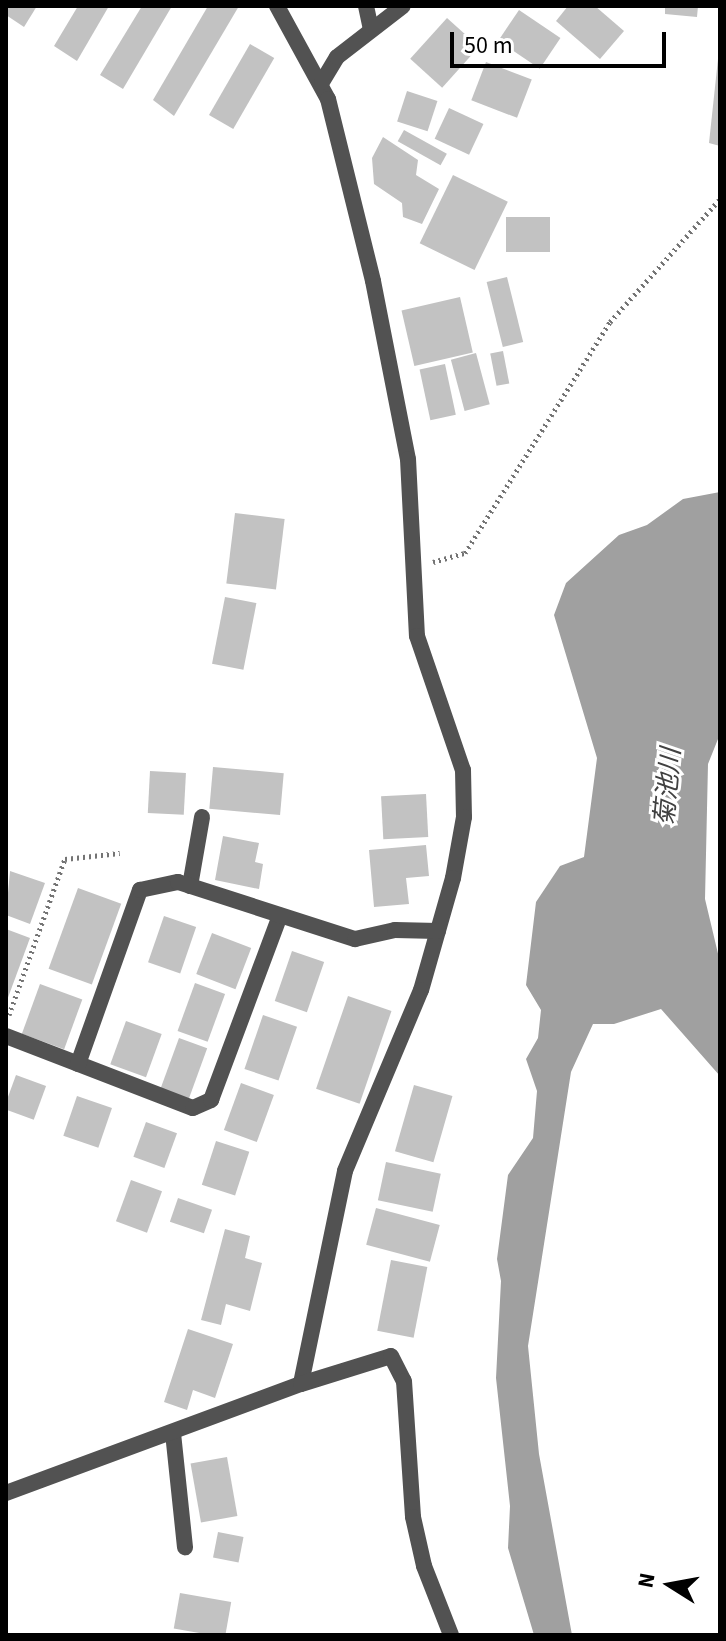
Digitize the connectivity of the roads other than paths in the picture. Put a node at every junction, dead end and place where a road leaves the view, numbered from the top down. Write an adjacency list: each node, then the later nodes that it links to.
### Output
1 (277, 6): 5 (street)
2 (366, 6): 4 (street)
3 (403, 6): 4 (street)
4 (371, 29): 5 (street)
5 (322, 82): 9 (street)
6 (202, 817): 7 (street)
7 (190, 886): 8 (street); 11 (street)
8 (280, 915): 9 (street); 11 (street)
9 (438, 931): 12 (street)
10 (6, 1036): 11 (street)
11 (78, 1064)
12 (301, 1384): 13 (street); 16 (street)
13 (173, 1433): 14 (street); 15 (street)
14 (6, 1493)
15 (185, 1547)
16 (451, 1635)

